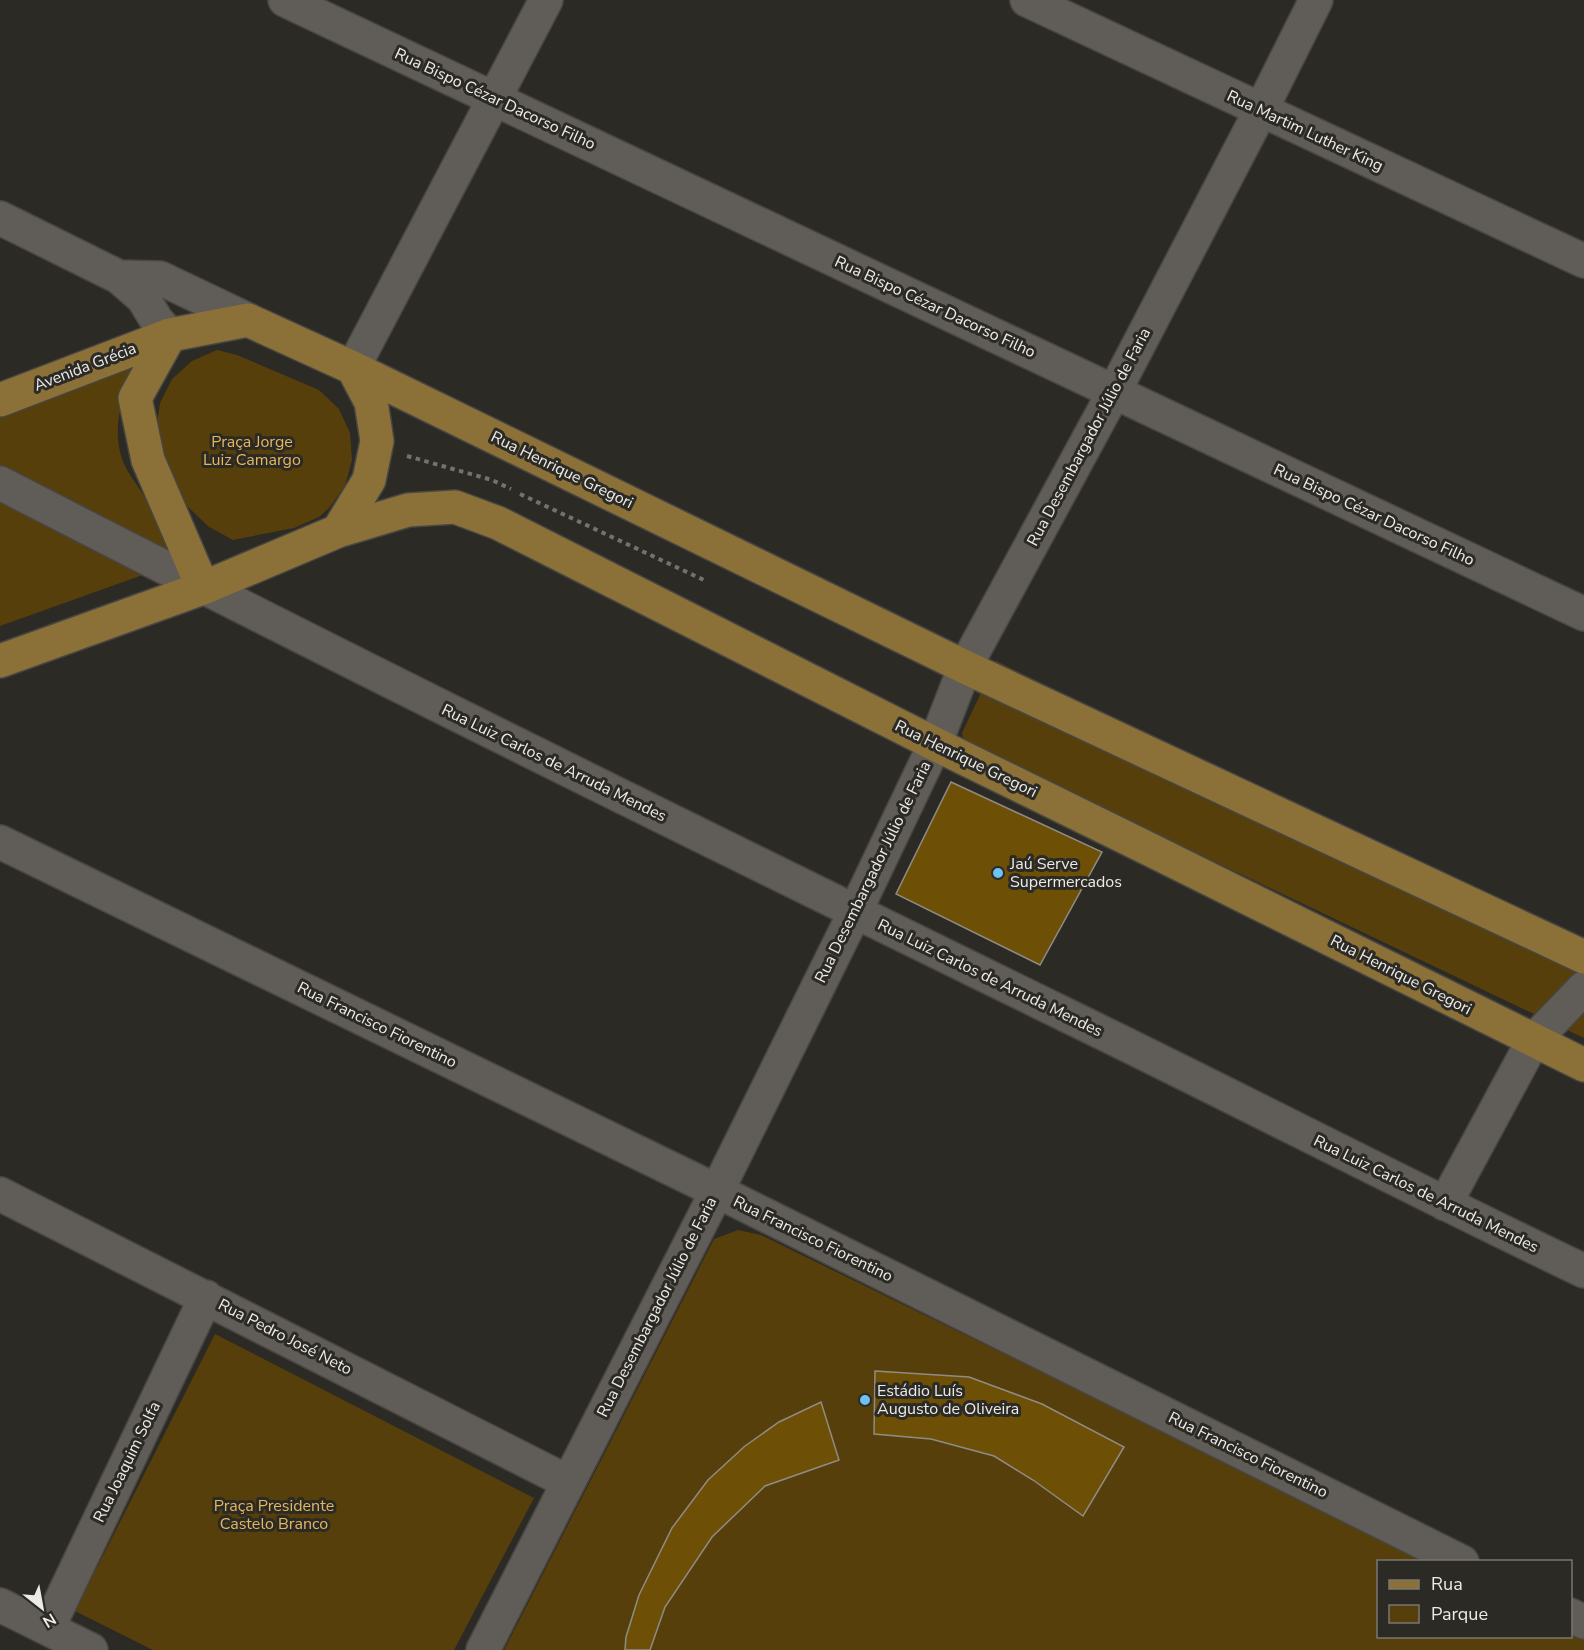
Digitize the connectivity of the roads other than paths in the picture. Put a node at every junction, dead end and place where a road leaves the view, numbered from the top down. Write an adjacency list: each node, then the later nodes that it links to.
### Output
1 (285, 0): 5 (street, Rua Bispo Cézar Dacorso Filho)
2 (546, 0): 5 (street)
3 (1027, 0): 6 (street, Rua Martim Luther King)
4 (1316, 0): 6 (street, Rua Desembargador Júlio de Faria)
5 (495, 99): 12 (street); 13 (street, Rua Bispo Cézar Dacorso Filho)
6 (1261, 110): 8 (street, Rua Martim Luther King); 13 (street, Rua Desembargador Júlio de Faria)
7 (0, 218): 9 (street)
8 (1584, 261)
9 (119, 277): 10 (street); 11 (street)
10 (248, 320): 11 (main road, Avenida Grécia); 12 (main road, Rua Henrique Gregori)
11 (170, 335): 14 (main road, Avenida Grécia); 17 (main road)
12 (353, 368): 16 (main road); 20 (main road, Rua Henrique Gregori)
13 (1114, 392): 18 (street, Rua Bispo Cézar Dacorso Filho); 20 (street, Rua Desembargador Júlio de Faria)
14 (0, 400)
15 (0, 483): 17 (street, Rua Luiz Carlos de Arruda Mendes)
16 (338, 531): 17 (main road, Rua Henrique Gregori); 21 (main road, Rua Henrique Gregori)
17 (203, 588): 19 (main road, Rua Henrique Gregori); 23 (street, Rua Luiz Carlos de Arruda Mendes)
18 (1584, 614)
19 (0, 661)
20 (965, 668): 21 (street, Rua Desembargador Júlio de Faria); 24 (main road, Rua Henrique Gregori)
21 (935, 744): 23 (street, Rua Desembargador Júlio de Faria); 26 (main road, Rua Henrique Gregori)
22 (0, 842): 28 (street, Rua Francisco Fiorentino)
23 (855, 912): 28 (street, Rua Desembargador Júlio de Faria); 30 (street, Rua Luiz Carlos de Arruda Mendes)
24 (1584, 957)
25 (1584, 988): 26 (street)
26 (1533, 1041): 27 (main road, Rua Henrique Gregori); 30 (street)
27 (1584, 1065)
28 (717, 1191): 33 (street, Rua Desembargador Júlio de Faria); 34 (street, Rua Francisco Fiorentino)
29 (0, 1194): 32 (street, Rua Pedro José Neto)
30 (1445, 1204): 31 (street, Rua Luiz Carlos de Arruda Mendes)
31 (1584, 1271)
32 (206, 1297): 33 (street, Rua Pedro José Neto); 36 (street, Rua Joaquim Solfa)
33 (568, 1482): 38 (street, Rua Desembargador Júlio de Faria)
34 (1458, 1560)
35 (0, 1605): 36 (street)
36 (48, 1628): 37 (street)
37 (91, 1650)
38 (483, 1650)

